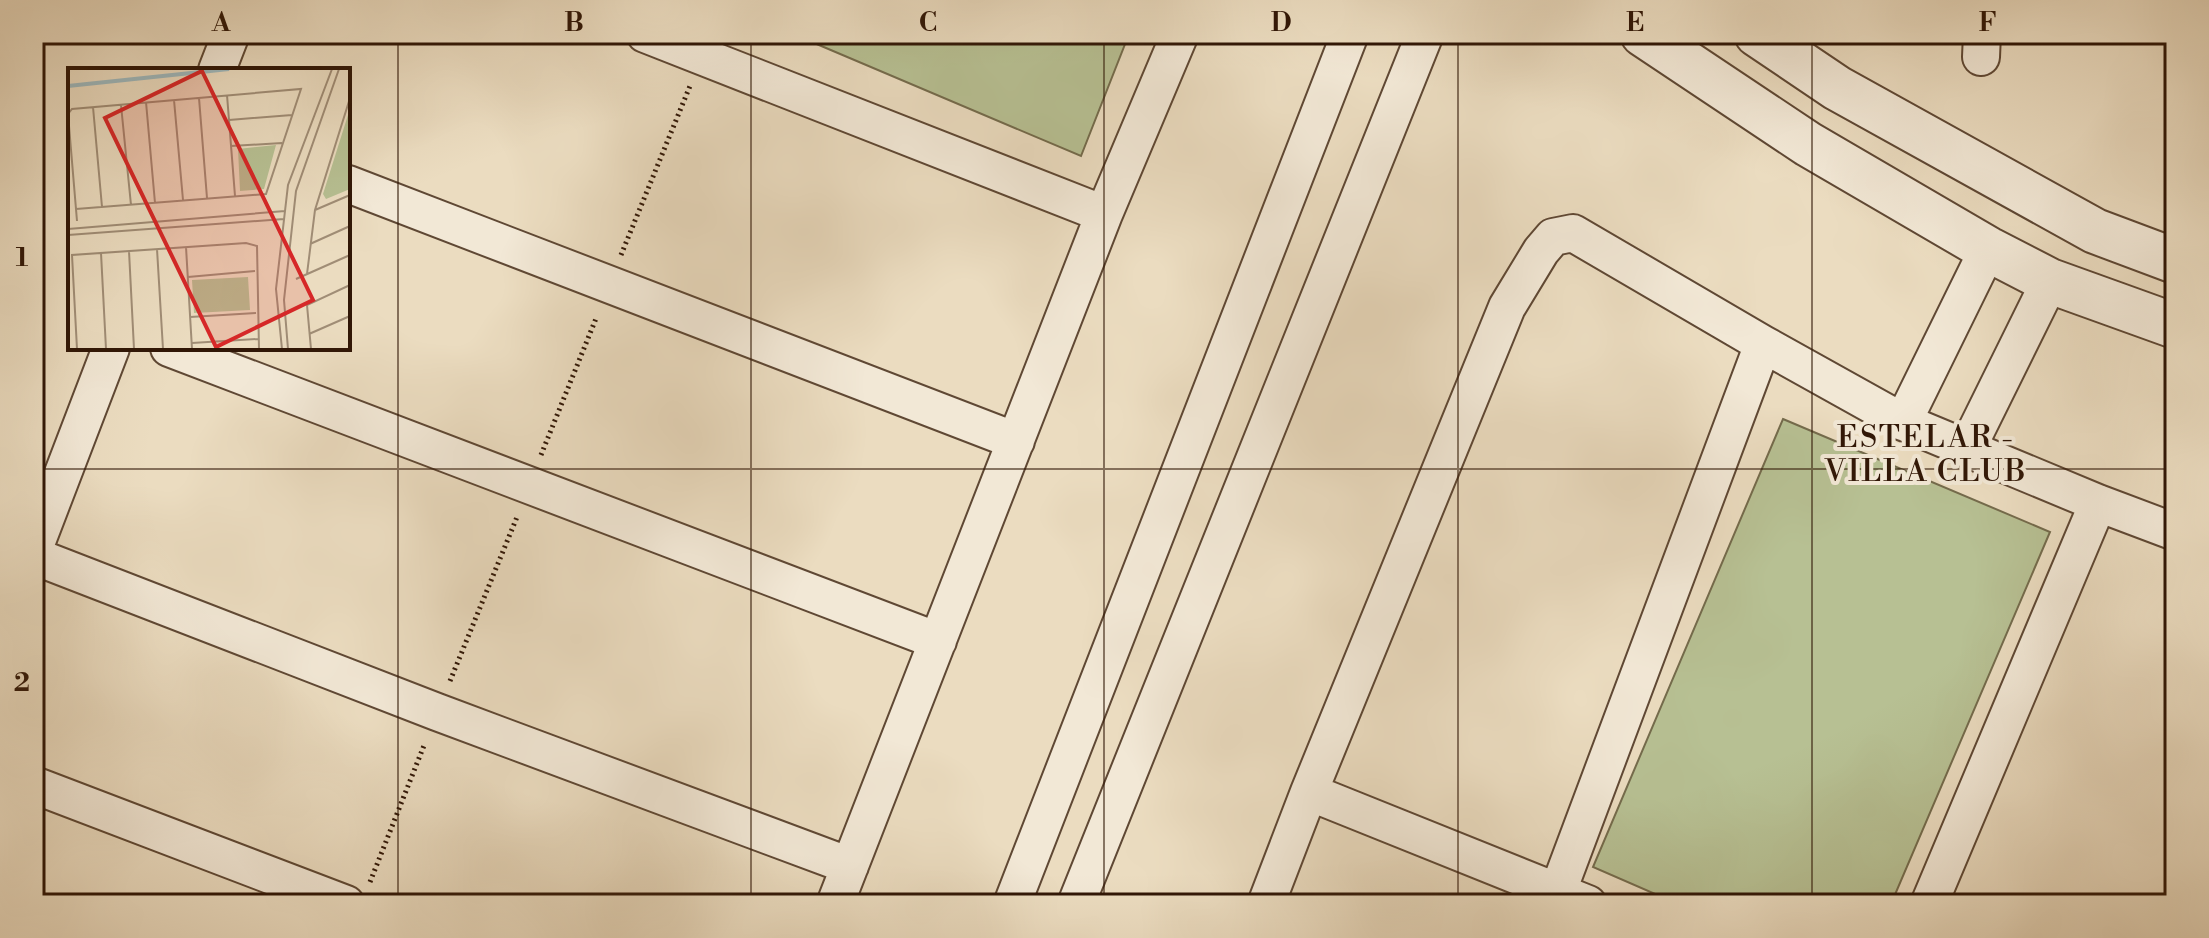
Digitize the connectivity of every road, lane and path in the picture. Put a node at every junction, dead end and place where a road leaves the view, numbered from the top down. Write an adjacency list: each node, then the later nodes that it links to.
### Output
1 (231, 34): 9 (street)
2 (645, 34): 8 (street)
3 (1180, 34): 11 (street)
4 (1350, 34): 33 (street)
5 (1425, 34): 34 (street)
6 (1643, 34): 12 (street)
7 (1757, 34): 13 (street)
8 (706, 45): 11 (street)
9 (218, 68)
10 (350, 185): 20 (street)
11 (1104, 214): 20 (street)
12 (1988, 249): 14 (street); 19 (street)
13 (2175, 261)
14 (2050, 281): 15 (street); 21 (street)
15 (2175, 326)
16 (1763, 344): 19 (street); 28 (street); 30 (street)
17 (110, 350): 24 (street)
18 (174, 350): 26 (street)
19 (1903, 422): 21 (street)
20 (1016, 441): 26 (street)
21 (1967, 449): 22 (street)
22 (2098, 503): 23 (street); 36 (street)
23 (2175, 532)
24 (34, 549)
25 (34, 556): 29 (street)
26 (938, 641): 29 (street)
27 (34, 785): 31 (street)
28 (1309, 792): 30 (street); 35 (street)
29 (850, 866): 32 (street)
30 (1573, 898)
31 (346, 904)
32 (835, 904)
33 (1012, 904)
34 (1076, 904)
35 (1266, 904)
36 (1929, 904)

